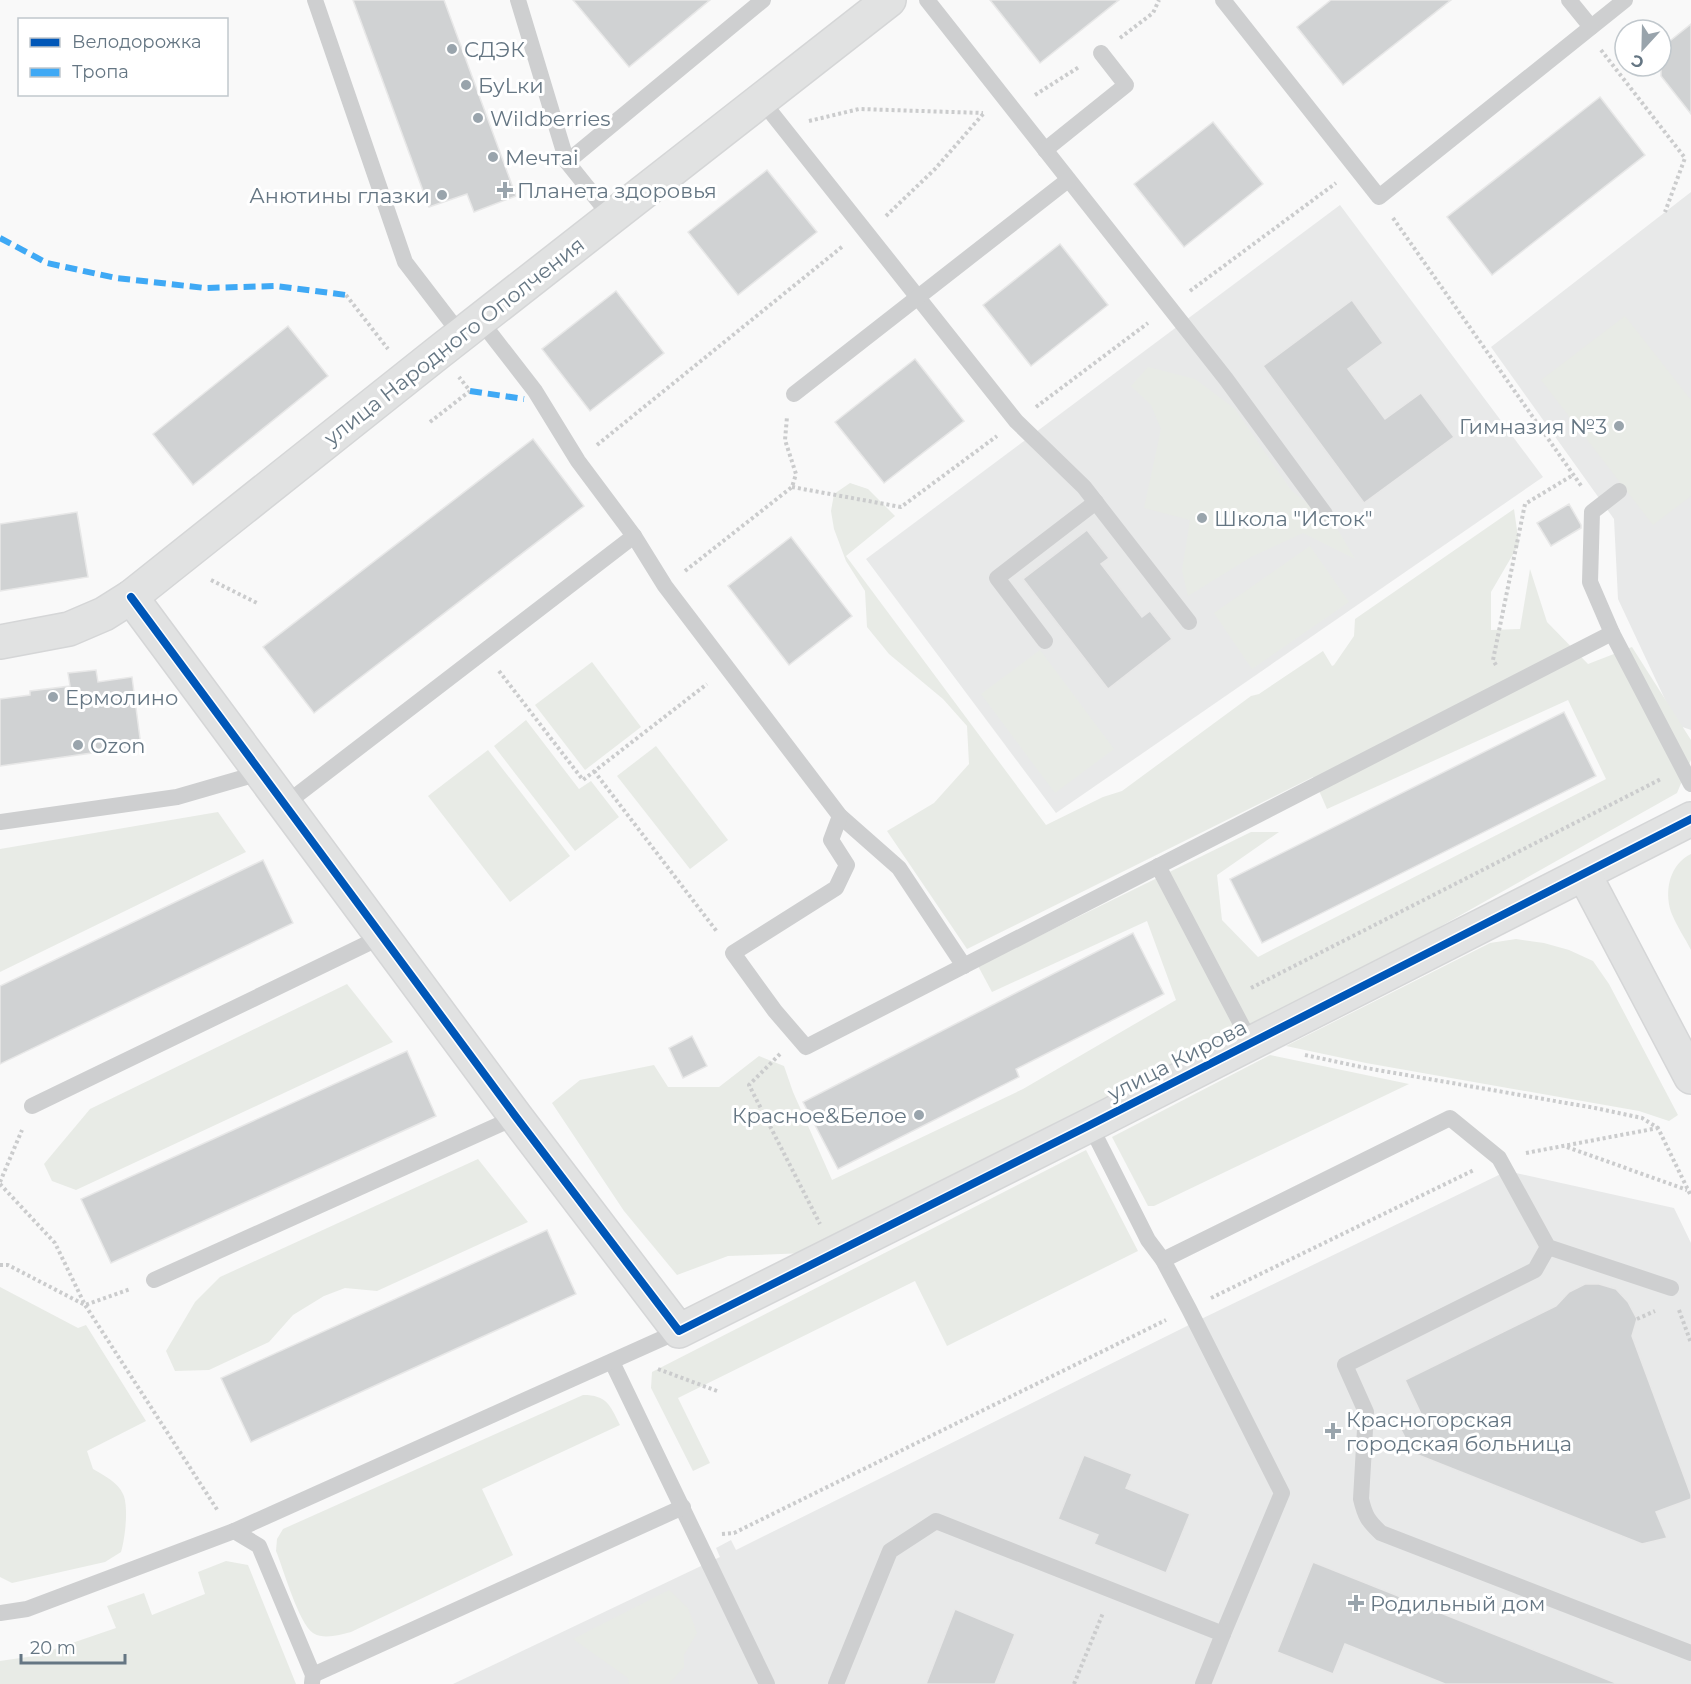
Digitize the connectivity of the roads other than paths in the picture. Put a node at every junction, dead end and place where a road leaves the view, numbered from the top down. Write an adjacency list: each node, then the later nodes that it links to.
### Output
1 (315, 0): 17 (lane)
2 (518, 0): 13 (lane)
3 (763, 0): 13 (lane)
4 (927, 0): 12 (lane)
5 (1223, 0): 9 (lane)
6 (1569, 0): 9 (lane)
7 (1624, 0): 9 (lane)
8 (875, 4): 11 (street, улица Народного Ополчения)
9 (1588, 29)
10 (1101, 53): 12 (lane)
11 (762, 101): 15 (street, улица Народного Ополчения); 16 (lane)
12 (1045, 150): 14 (lane)
13 (567, 162): 15 (lane)
14 (1068, 180): 16 (lane); 21 (lane)
15 (612, 218): 17 (street, улица Народного Ополчения)
16 (919, 298): 18 (lane); 20 (lane)
17 (470, 328): 22 (lane); 23 (street, улица Народного Ополчения)
18 (794, 394)
19 (1618, 491): 25 (lane)
20 (1096, 502): 24 (lane); 26 (lane)
21 (1325, 514)
22 (634, 536): 30 (lane); 31 (lane)
23 (131, 597): 27 (street, улица Народного Ополчения); 28 (street)
24 (1189, 622)
25 (1612, 633): 29 (lane); 34 (lane)
26 (1045, 641)
27 (0, 642)
28 (260, 773): 30 (street); 33 (lane)
29 (1691, 784)
30 (284, 805): 36 (street)
31 (840, 816): 37 (lane); 37 (lane)
32 (1691, 819): 35 (street, улица Кирова)
33 (0, 822)
34 (1158, 866): 37 (lane); 38 (lane)
35 (1584, 874): 38 (street, улица Кирова); 39 (street)
36 (381, 937): 40 (lane); 41 (street)
37 (964, 966)
38 (1251, 1043): 42 (street, улица Кирова)
39 (1691, 1077)
40 (32, 1106)
41 (516, 1118): 45 (lane); 47 (street)
42 (1090, 1125): 44 (lane); 47 (street, улица Кирова)
43 (1548, 1247): 44 (lane); 46 (lane); 53 (lane)
44 (1162, 1260): 52 (lane)
45 (154, 1280)
46 (1671, 1288)
47 (679, 1331): 48 (lane)
48 (612, 1362): 49 (lane); 50 (lane)
49 (682, 1507): 54 (lane); 55 (lane)
50 (234, 1531): 51 (lane); 54 (lane)
51 (0, 1613)
52 (1223, 1634): 56 (lane); 57 (lane)
53 (1691, 1653)
54 (312, 1679)
55 (767, 1684)
56 (836, 1684)
57 (1203, 1684)

